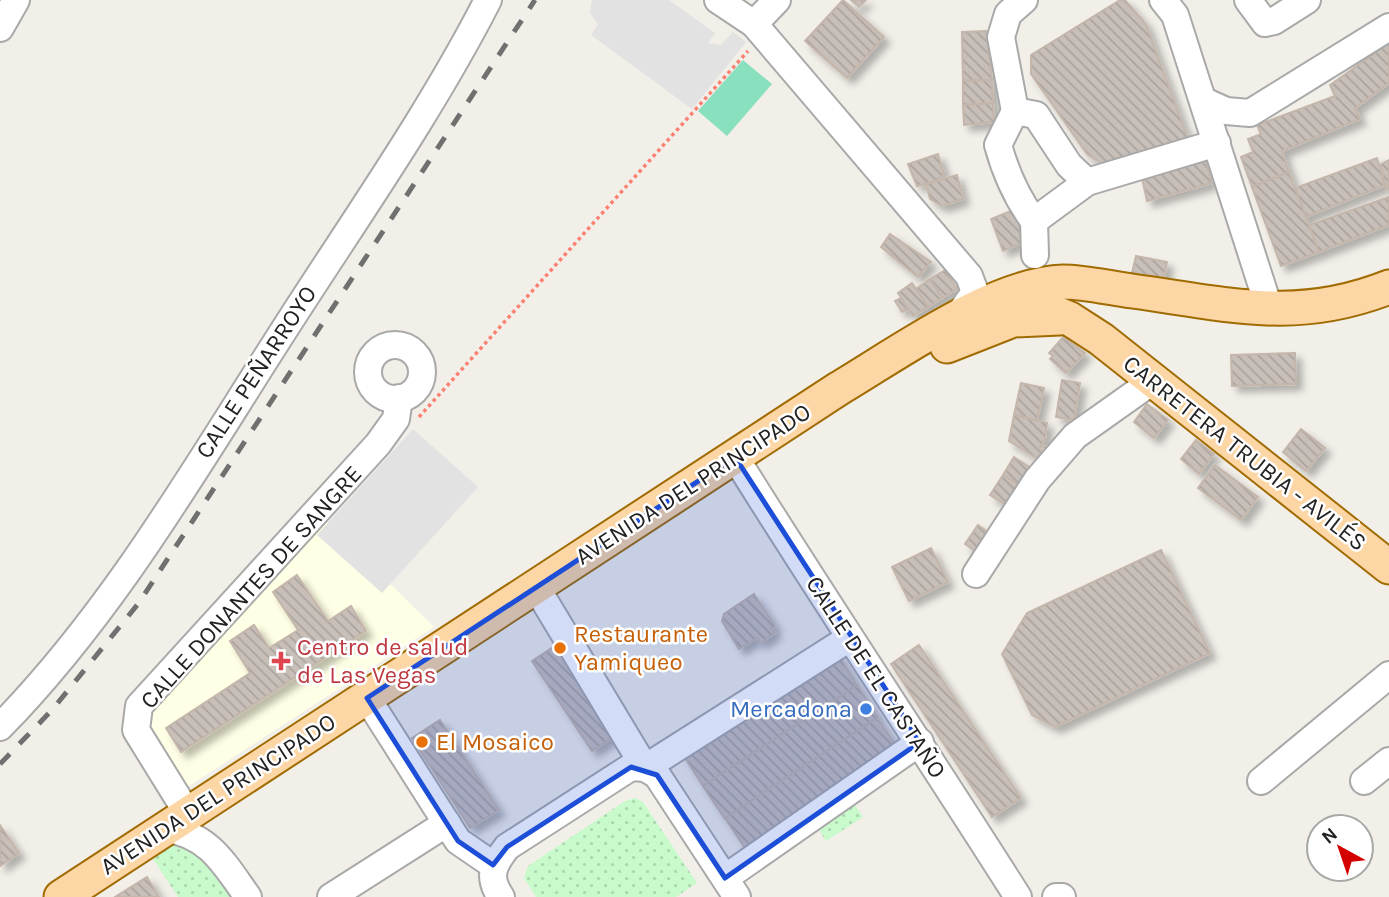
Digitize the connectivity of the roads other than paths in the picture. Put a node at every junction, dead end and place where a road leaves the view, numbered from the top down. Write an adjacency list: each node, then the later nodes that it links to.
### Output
1 (16, 0): 10 (street)
2 (488, 0): 37 (street, CALLE PEÑARROYO)
3 (718, 0): 11 (street)
4 (777, 0): 11 (street)
5 (1024, 0): 13 (street)
6 (1163, 0): 12 (street)
7 (1248, 0): 8 (street)
8 (1307, 0)
9 (1389, 27): 12 (street)
10 (0, 28)
11 (759, 29): 18 (street)
12 (1205, 102): 14 (street)
13 (1015, 111): 15 (street); 16 (street)
14 (1217, 144): 15 (street); 23 (street)
15 (1087, 182): 16 (street)
16 (1034, 221): 17 (street)
17 (1035, 255)
18 (969, 276): 22 (street); 25 (street)
19 (1085, 284): 21 (main road, AVENIDA DEL PRINCIPADO); 22 (main road, AVENIDA DEL PRINCIPADO); 24 (main road)
20 (1389, 287): 23 (main road, AVENIDA DEL PRINCIPADO)
21 (1133, 291): 23 (main road, AVENIDA DEL PRINCIPADO); 26 (main road)
22 (1010, 294): 24 (main road, CARRETERA TRUBIA - AVILÉS); 25 (main road, AVENIDA DEL PRINCIPADO)
23 (1270, 311)
24 (1070, 319): 26 (main road, CARRETERA TRUBIA - AVILÉS); 28 (main road)
25 (956, 320): 28 (main road, AVENIDA DEL PRINCIPADO)
26 (1101, 339): 27 (main road, CARRETERA TRUBIA - AVILÉS)
27 (1154, 380): 31 (main road, CARRETERA TRUBIA - AVILÉS); 32 (street)
28 (838, 389): 30 (main road, AVENIDA DEL PRINCIPADO)
29 (399, 398): 43 (street, CALLE DONANTES DE SANGRE)
30 (735, 457): 33 (main road, AVENIDA DEL PRINCIPADO); 34 (street, CALLE DE EL CASTAÑO)
31 (1389, 567)
32 (976, 574)
33 (536, 587): 36 (main road, AVENIDA DEL PRINCIPADO); 40 (street)
34 (848, 639): 38 (street, CALLE DE EL CASTAÑO); 40 (street)
35 (1389, 675): 42 (street)
36 (367, 698): 43 (main road, AVENIDA DEL PRINCIPADO); 44 (street)
37 (0, 727)
38 (920, 742): 47 (street); 52 (street, CALLE DE EL CASTAÑO)
39 (1389, 761): 41 (street)
40 (645, 768): 46 (street); 47 (street)
41 (1364, 781)
42 (1261, 782)
43 (188, 814): 45 (street); 45 (street); 48 (main road, AVENIDA DEL PRINCIPADO)
44 (447, 823): 46 (street); 50 (street)
45 (211, 847): 49 (street)
46 (493, 865): 51 (street)
47 (731, 888)
48 (61, 897)
49 (248, 897)
50 (331, 897)
51 (501, 897)
52 (1018, 897)
53 (1056, 897): 54 (street)
54 (1062, 897)

